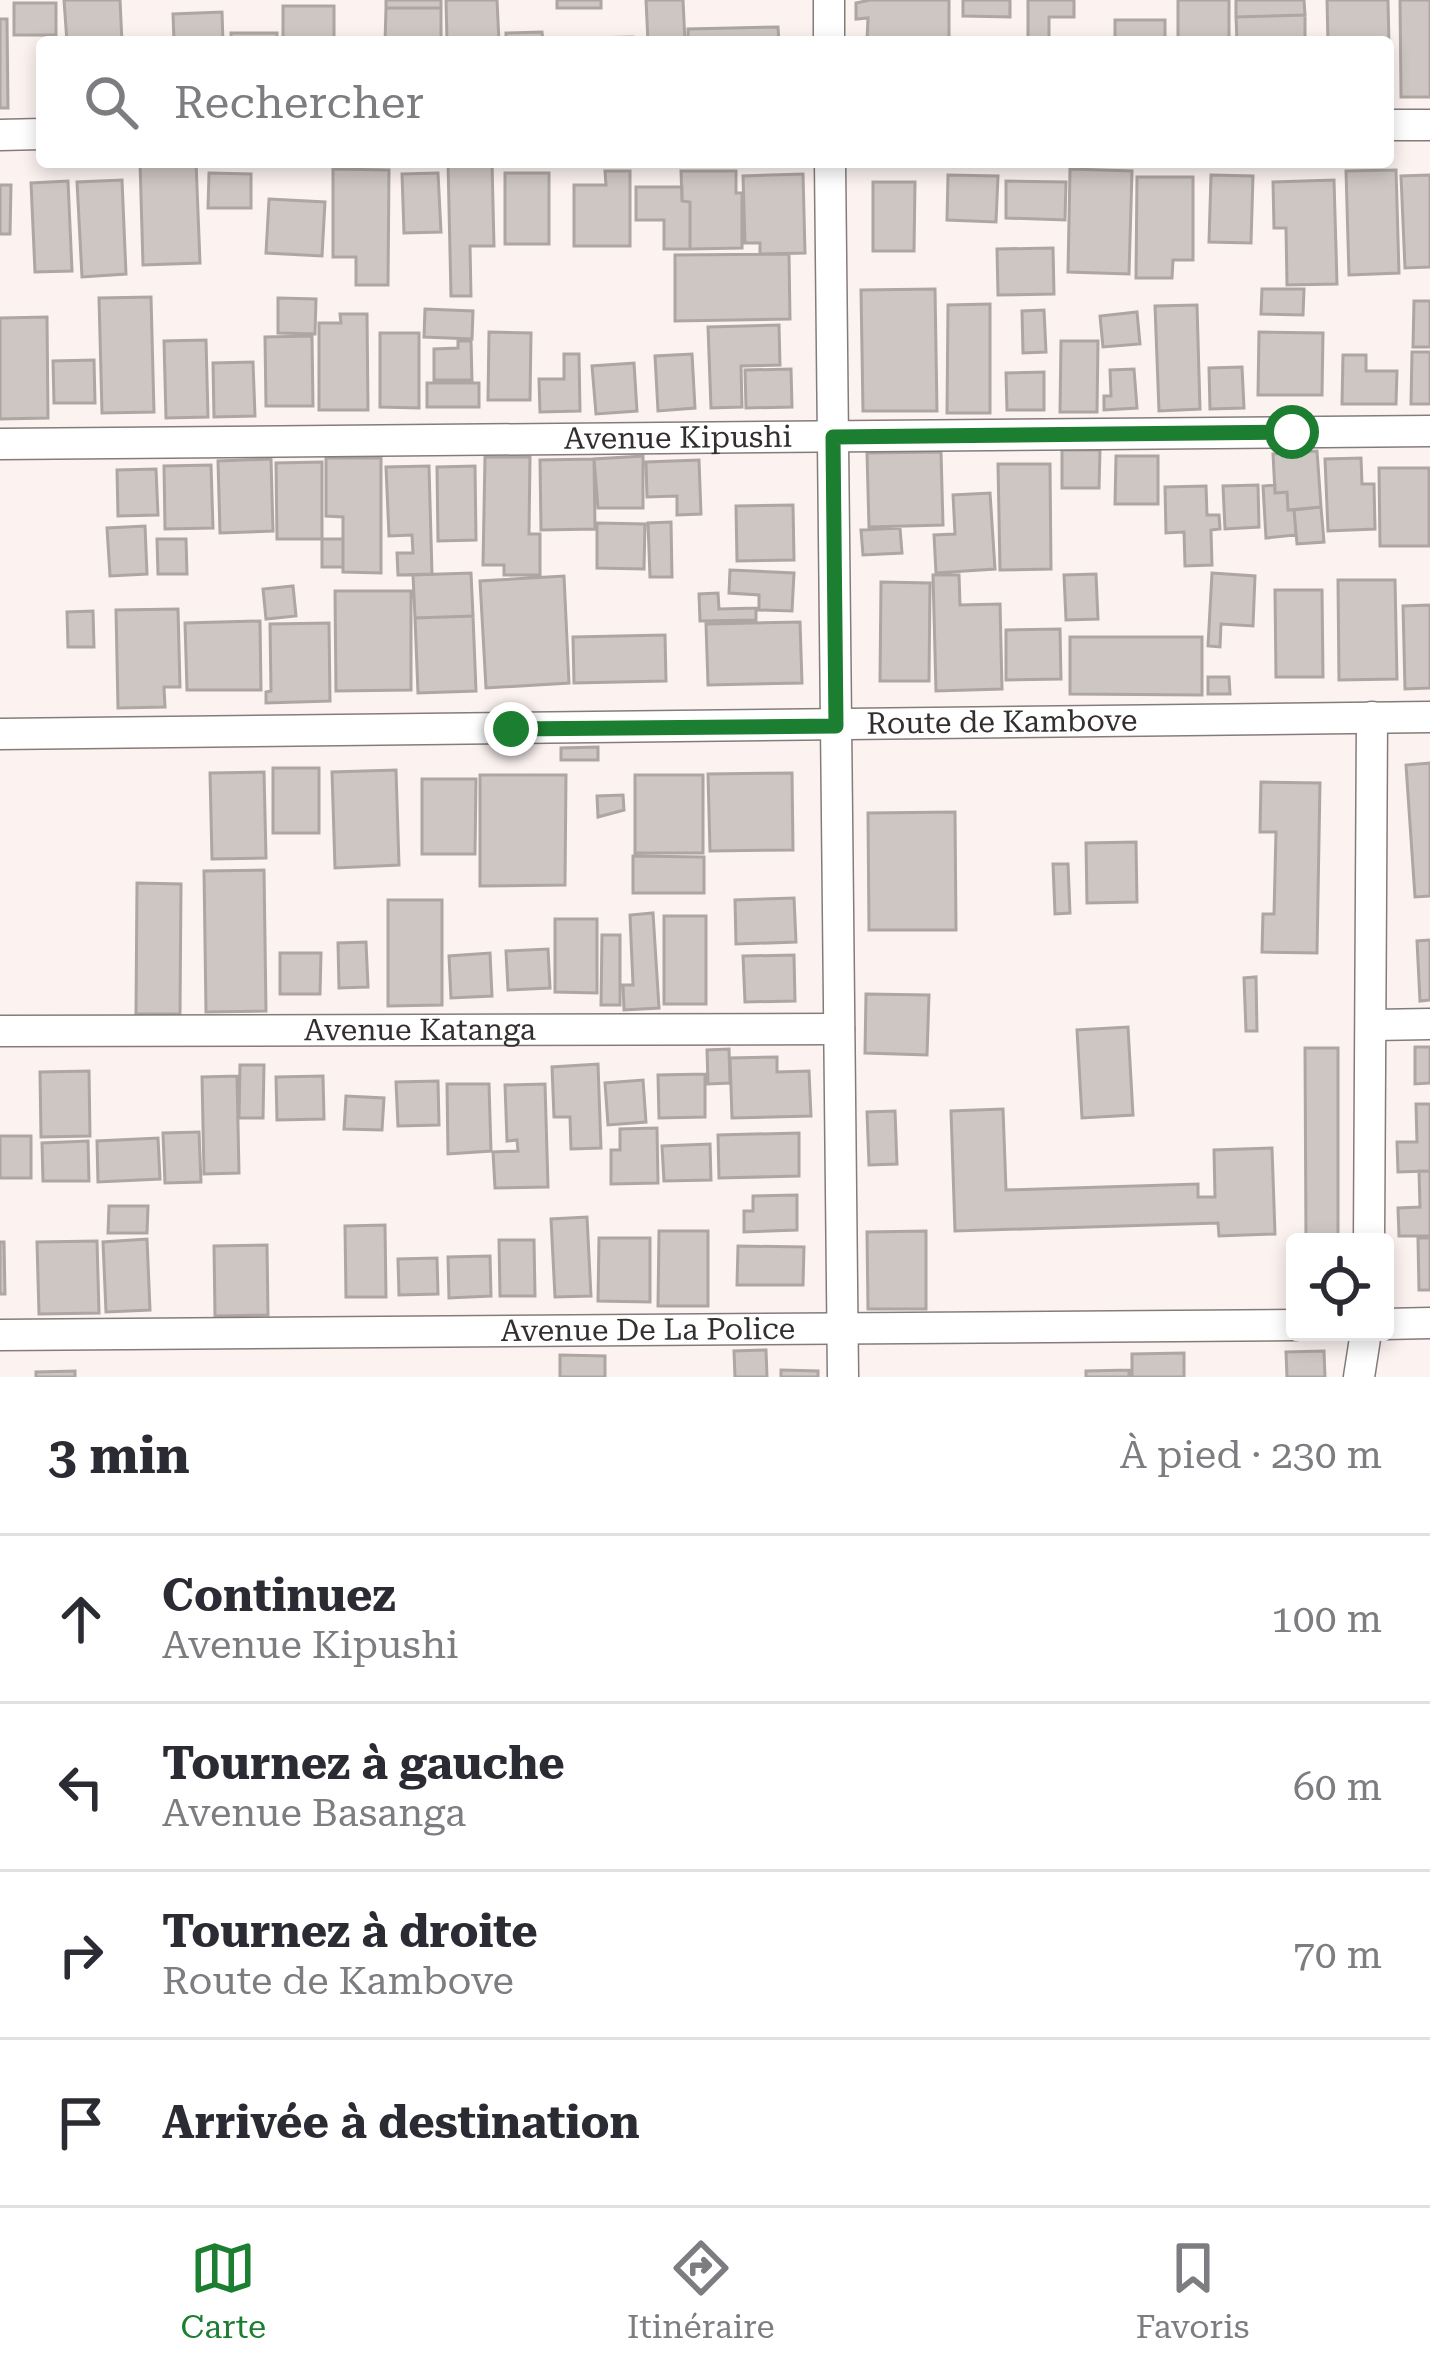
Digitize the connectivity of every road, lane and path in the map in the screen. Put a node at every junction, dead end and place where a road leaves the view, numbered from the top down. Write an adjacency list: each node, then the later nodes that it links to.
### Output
1 (829, 0): 2 (street)
2 (829, 36)
3 (1394, 125): 4 (street)
4 (1430, 125)
5 (36, 134): 6 (street)
6 (0, 135)
7 (830, 168): 9 (street)
8 (1430, 431): 9 (street, Avenue Kipushi)
9 (833, 437): 10 (street, Avenue Kipushi); 13 (street)
10 (0, 444)
11 (1372, 717): 12 (street, Route de Kambove); 13 (street, Route de Kambove); 15 (street)
12 (1430, 717)
13 (836, 726): 14 (street, Route de Kambove); 17 (street)
14 (0, 734)
15 (1374, 1024): 16 (street); 19 (street)
16 (1430, 1024)
17 (839, 1029): 18 (street, Avenue Katanga); 23 (street)
18 (0, 1031)
19 (1369, 1233)
20 (1430, 1323): 21 (street)
21 (1394, 1324)
22 (1286, 1325): 23 (street, Avenue De La Police)
23 (843, 1330): 24 (street, Avenue De La Police); 26 (street)
24 (0, 1336)
25 (1365, 1341): 27 (street)
26 (843, 1377)
27 (1360, 1377)

